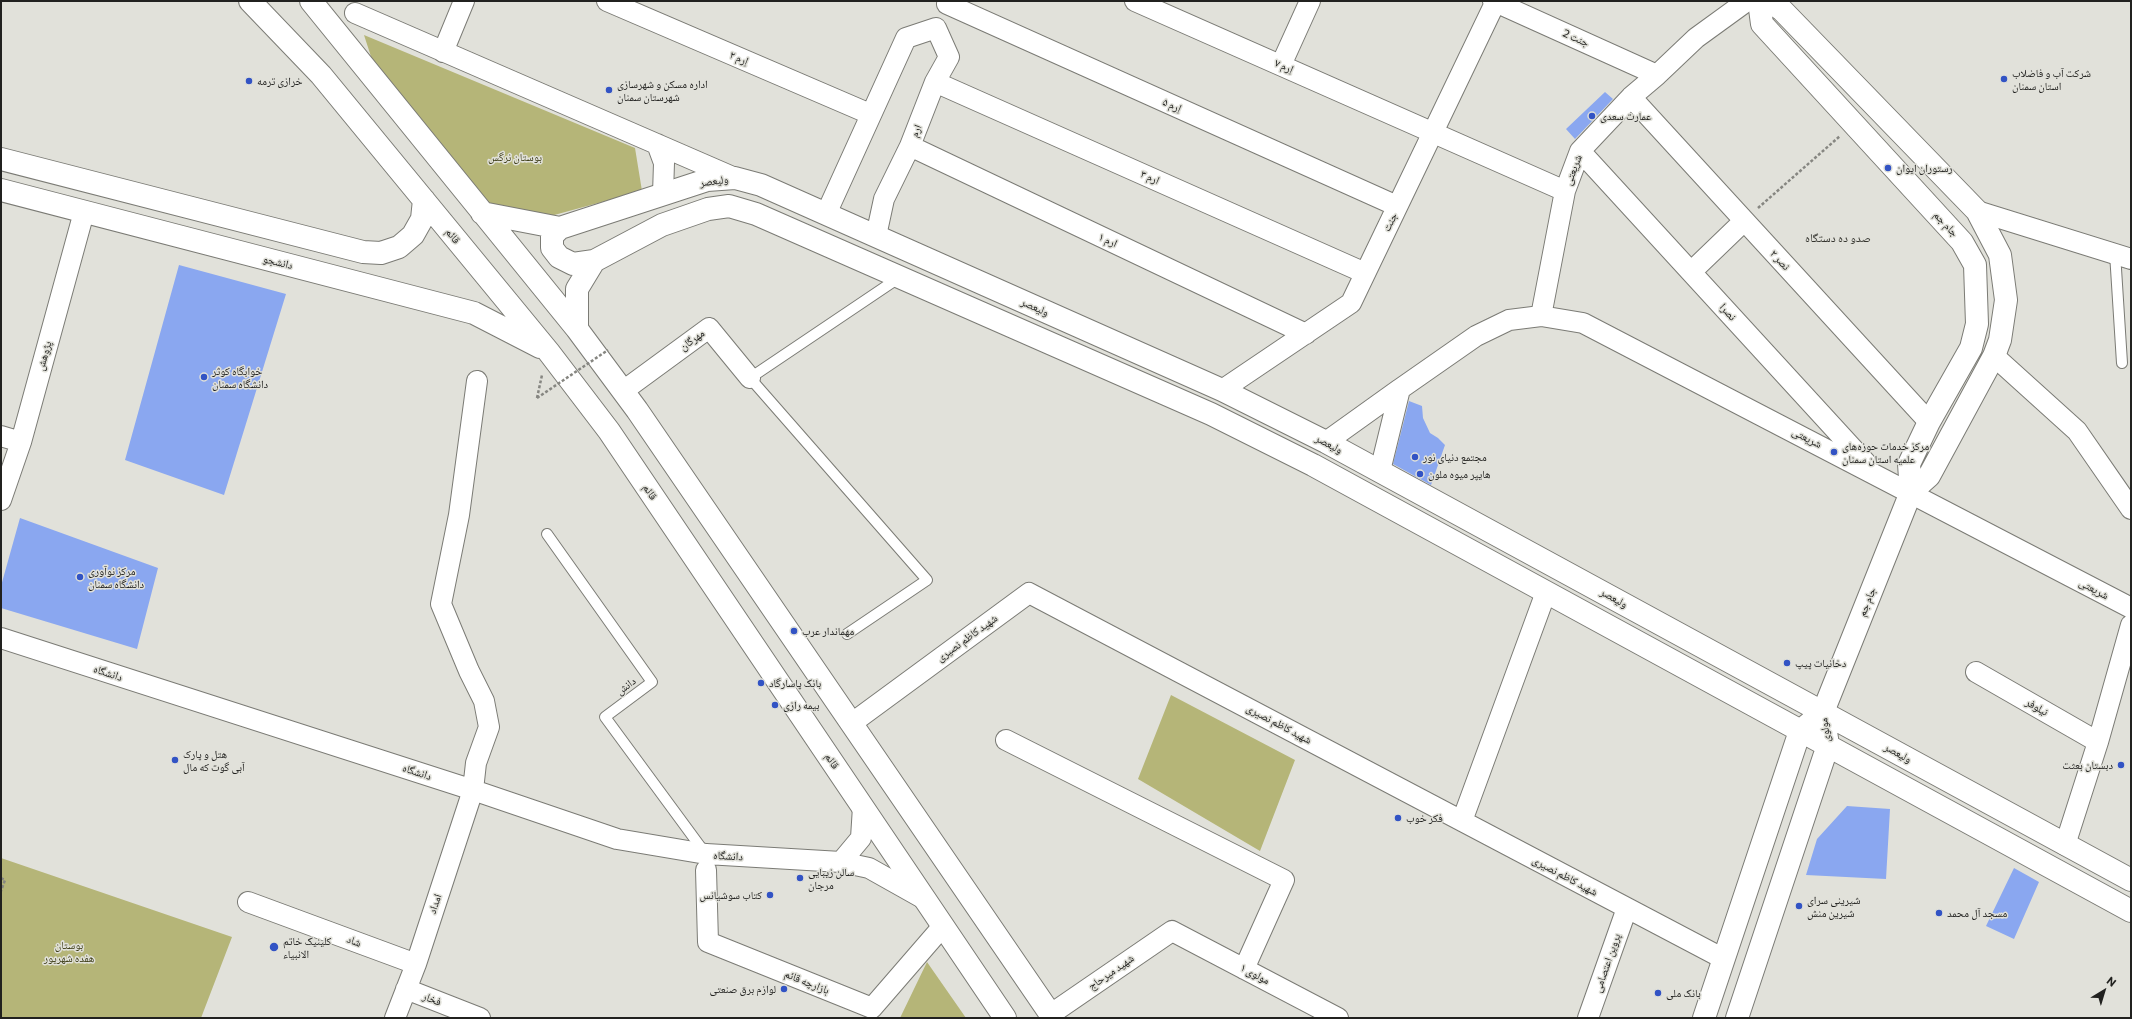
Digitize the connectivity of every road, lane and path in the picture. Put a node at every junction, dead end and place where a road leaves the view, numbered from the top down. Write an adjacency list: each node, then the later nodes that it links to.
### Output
1 (250, 1): 31 (main road, قائم)
2 (311, 1): 35 (main road)
3 (464, 1): 14 (street)
4 (607, 1): 19 (street, اِرم ۲)
5 (1135, 1): 15 (street, اِرم ۷)
6 (1310, 1): 15 (street)
7 (1495, 1): 16 (street, جنت 2); 21 (street, جنت)
8 (1747, 1): 16 (street, شریعتی)
9 (1759, 1): 20 (main road, جام جم)
10 (1769, 1): 33 (main road, جام جم)
11 (948, 3): 13 (street); 32 (street, اِرم ۵)
12 (355, 13): 14 (street)
13 (936, 28): 17 (street, ارم); 19 (street)
14 (443, 52): 22 (street)
15 (1281, 65): 21 (street, اِرم ۷)
16 (1658, 75): 18 (street, شریعتی)
17 (935, 82): 23 (street, ارم); 42 (street, ارم ۳)
18 (1631, 97): 24 (street, شریعتی); 37 (street, نصر ۲)
19 (870, 114): 36 (street)
20 (1854, 124): 37 (path); 58 (main road, جام جم)
21 (1433, 132): 29 (street, اِرم ۷); 32 (street, جنت)
22 (657, 144): 26 (street); 30 (street)
23 (910, 146): 39 (street, ارم); 47 (street, ارم ۱)
24 (1580, 151): 29 (street, شریعتی); 43 (street, نصرا)
25 (1, 159): 27 (main road)
26 (735, 178): 30 (main road, ولیعصر); 36 (main road, ولیعصر)
27 (90, 182): 31 (main road); 34 (main road)
28 (1, 190): 34 (main road, دانشجو)
29 (1566, 191): 45 (street, شریعتی)
30 (663, 194): 38 (main road, ولیعصر)
31 (424, 200): 49 (main road, قائم)
32 (1397, 206): 42 (street, جنت)
33 (1977, 211): 40 (street); 50 (main road, جام جم)
34 (84, 212): 49 (main road, دانشجو); 60 (street, پژوهش)
35 (482, 212): 38 (main road, ولیعصر); 46 (main road)
36 (826, 214): 39 (main road, ولیعصر)
37 (1744, 221): 43 (street); 58 (street, نصر ۲)
38 (560, 228): 41 (main road)
39 (876, 236): 55 (main road, ولیعصر)
40 (2123, 256): 51 (lane)
41 (594, 261): 44 (main road); 46 (main road)
42 (1365, 272): 47 (street, جنت)
43 (1691, 272): 64 (street, نصرا)
44 (900, 277): 52 (lane); 62 (main road)
45 (1541, 316): 54 (street, شریعتی); 64 (street, شریعتی)
46 (576, 329): 56 (main road)
47 (1306, 334): 55 (street, جنت)
48 (608, 350): 57 (path, bridge)
49 (548, 351): 83 (main road, قائم)
50 (1994, 356): 65 (main road, جام جم); 68 (street)
51 (2122, 364)
52 (750, 378): 56 (street, مهرگان); 73 (lane)
53 (477, 381): 82 (street, امداد)
54 (1400, 389): 61 (street, شریعتی); 63 (street)
55 (1222, 390): 61 (main road, ولیعصر)
56 (623, 391): 77 (main road)
57 (537, 398)
58 (1929, 422): 65 (main road, جام جم)
59 (1, 436): 60 (street)
60 (20, 442): 67 (street, پژوهش)
61 (1326, 442): 62 (main road); 63 (main road, ولیعصر)
62 (1313, 465): 66 (main road)
63 (1380, 471): 66 (main road); 76 (main road, ولیعصر)
64 (1875, 474): 65 (street, شریعتی)
65 (1911, 492): 71 (street, شریعتی); 76 (main road, جام جم)
66 (1368, 495): 70 (main road)
67 (1, 500)
68 (2131, 509)
69 (547, 534): 86 (lane, دانش)
70 (1546, 592): 78 (main road); 84 (street)
71 (2131, 608)
72 (2131, 625): 80 (street)
73 (847, 634)
74 (1, 638): 82 (street, دانشگاه)
75 (1976, 672): 80 (street, نیلوفر)
76 (1823, 712): 78 (main road, مولوی); 81 (main road, مولوی); 85 (main road, ولیعصر)
77 (852, 723): 84 (street, شهید کاظم نصیری); 101 (main road)
78 (1800, 730): 81 (main road); 97 (main road)
79 (1006, 740): 99 (street)
80 (2098, 742): 85 (street)
81 (1828, 745): 94 (main road); 108 (main road, مولوی)
82 (473, 790): 86 (street, دانشگاه); 98 (street, امداد)
83 (863, 807): 87 (street); 91 (main road, قائم)
84 (1462, 821): 93 (street, شهید کاظم نصیری)
85 (2066, 845): 89 (main road, ولیعصر)
86 (706, 862): 87 (street, دانشگاه); 95 (street, بازارچه قائم)
87 (841, 862): 91 (street, دانشگاه)
88 (1, 878): 90 (path)
89 (2131, 880)
90 (1, 891)
91 (926, 900): 95 (main road, قائم)
92 (248, 902): 98 (street, شاد)
93 (1627, 908): 97 (street, شهید کاظم نصیری); 106 (street, پروین اعتصامی)
94 (2131, 911)
95 (944, 926): 104 (main road, قائم)
96 (1172, 931): 99 (street, مولوی ۱); 101 (street, شهید میرحاج)
97 (1724, 959): 107 (main road)
98 (416, 964): 100 (street, امداد)
99 (1244, 969): 105 (street, مولوی ۱)
100 (406, 989): 102 (street, امداد); 103 (street, فخار)
101 (1052, 1016)
102 (395, 1018)
103 (480, 1018)
104 (1005, 1018)
105 (1338, 1018)
106 (1588, 1018)
107 (1704, 1018)
108 (1737, 1018)

